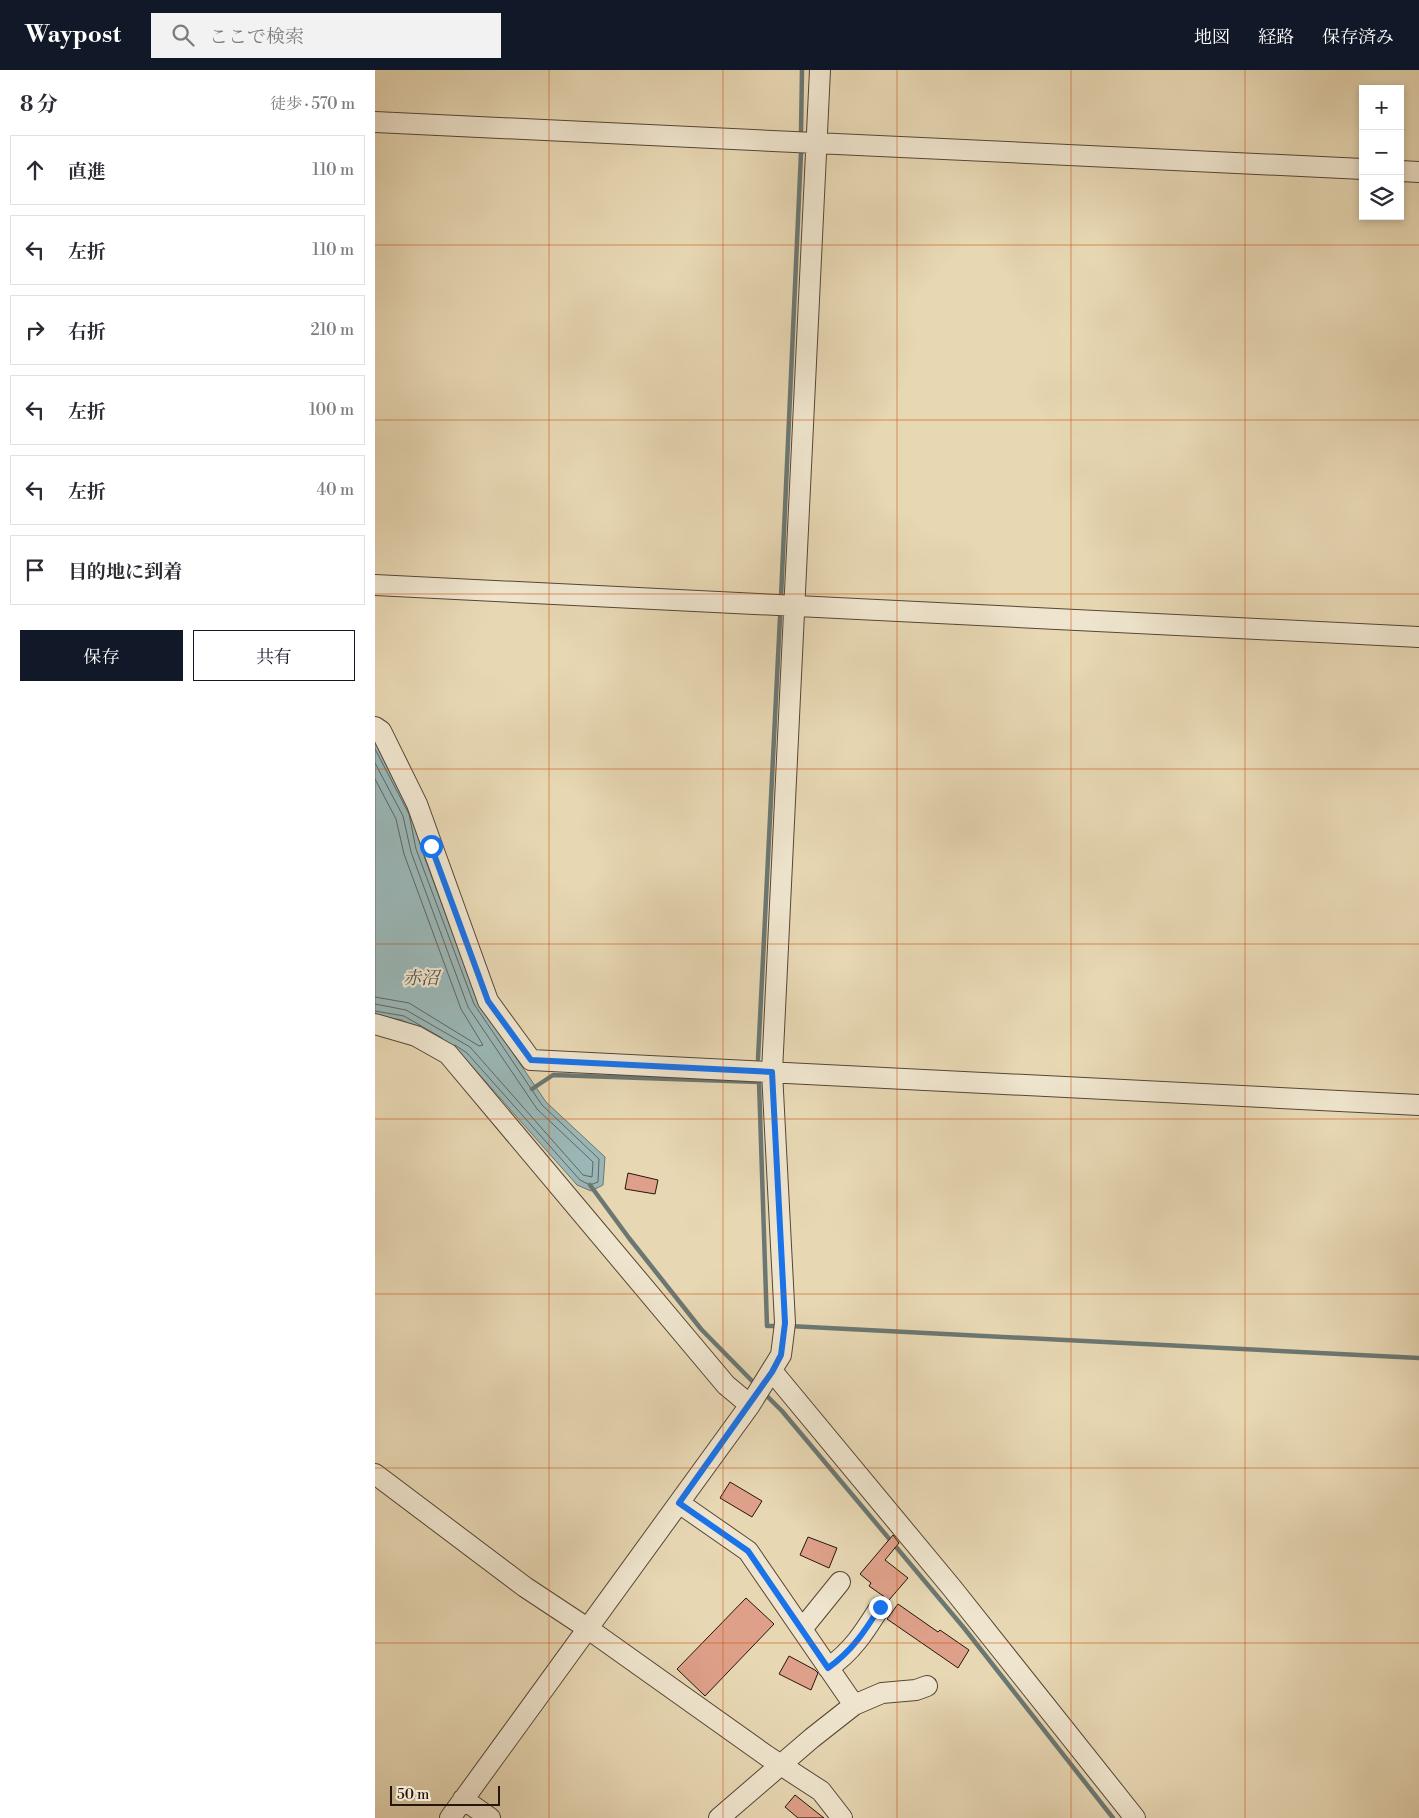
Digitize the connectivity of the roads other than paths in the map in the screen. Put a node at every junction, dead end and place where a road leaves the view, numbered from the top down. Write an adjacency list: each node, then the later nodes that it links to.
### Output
1 (820, 70): 3 (street)
2 (375, 122): 3 (street)
3 (816, 144): 4 (street); 8 (street)
4 (1359, 170)
5 (1404, 171): 6 (street)
6 (1419, 172)
7 (375, 585): 8 (street)
8 (794, 607): 9 (street); 12 (street)
9 (1419, 637)
10 (375, 727): 12 (street)
11 (375, 1024): 15 (street)
12 (772, 1072): 13 (street); 14 (street)
13 (1419, 1106)
14 (771, 1374): 15 (street); 31 (street)
15 (754, 1400): 17 (street)
16 (375, 1474): 20 (street)
17 (679, 1503): 20 (street); 21 (street)
18 (840, 1582): 21 (street)
19 (880, 1607): 22 (street)
20 (587, 1628): 25 (street); 26 (street)
21 (802, 1629): 22 (street)
22 (828, 1668): 24 (street)
23 (927, 1686): 24 (street)
24 (854, 1705): 25 (street)
25 (781, 1766): 29 (street); 30 (street)
26 (463, 1799): 27 (street); 28 (street)
27 (450, 1818)
28 (490, 1818)
29 (719, 1818)
30 (843, 1818)
31 (1135, 1818)

